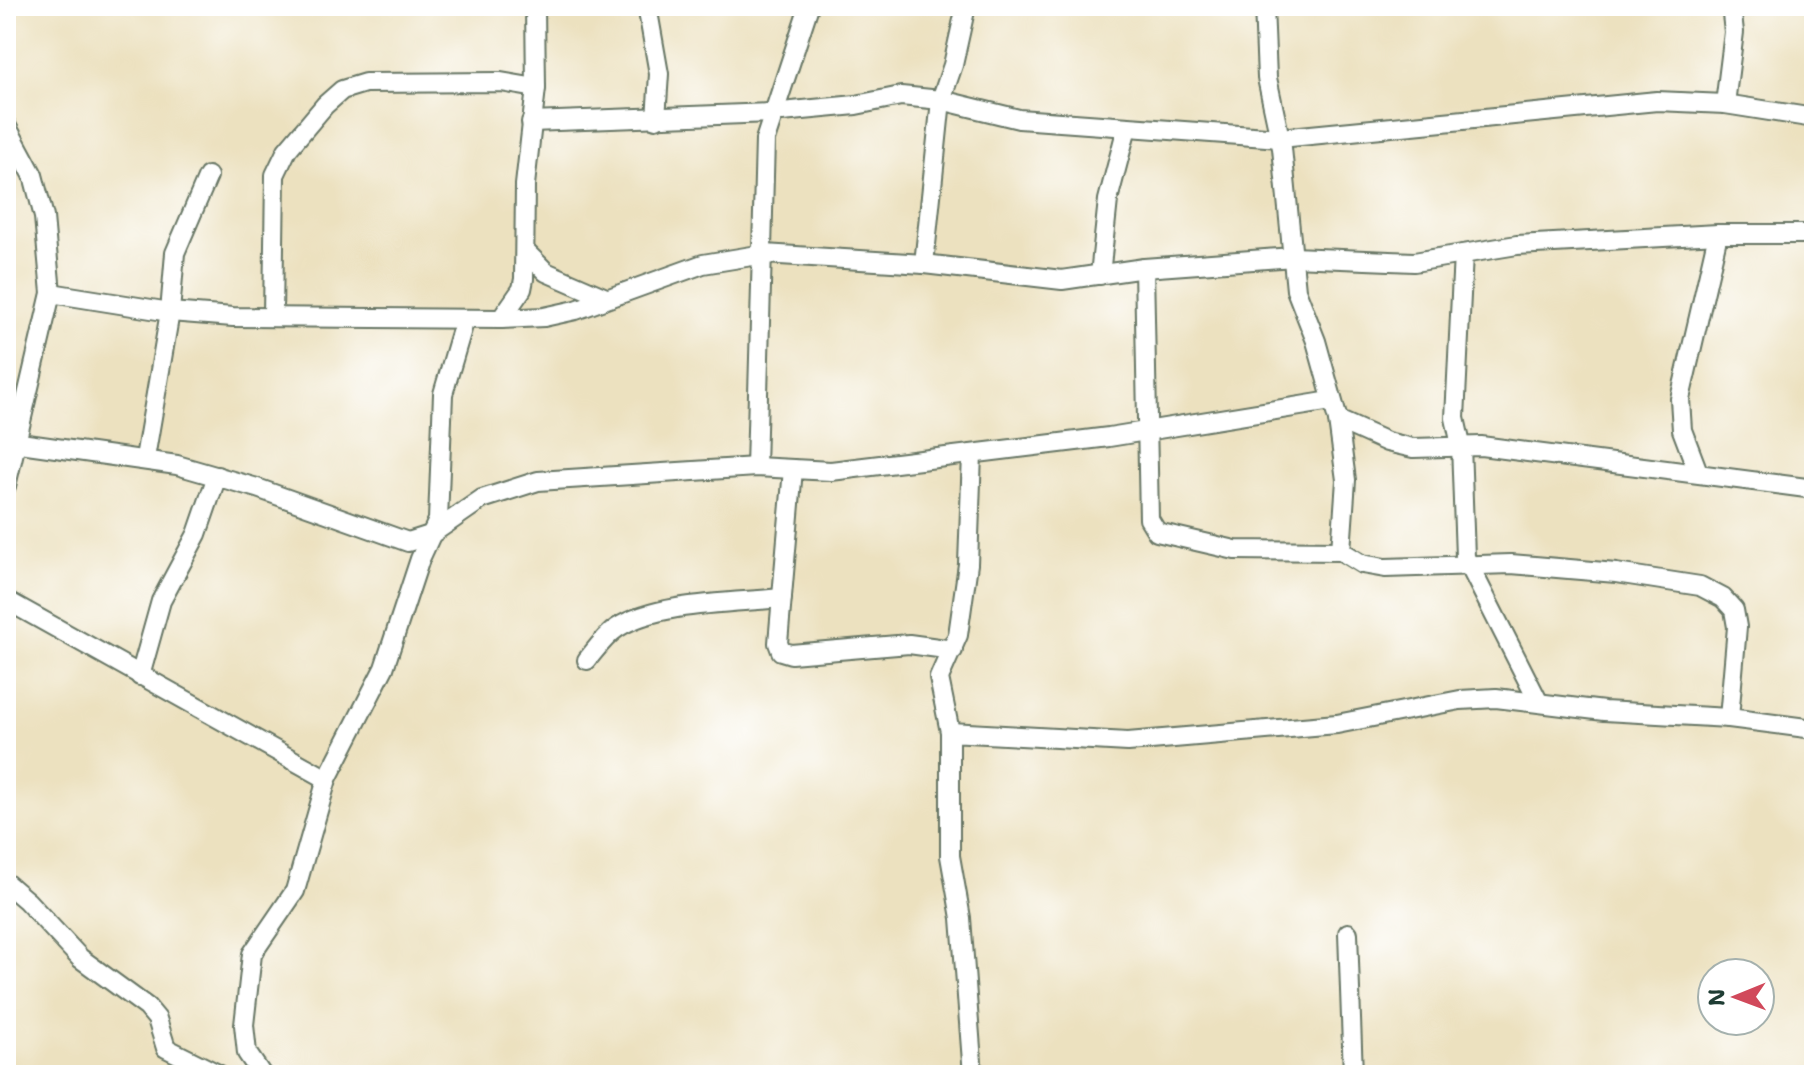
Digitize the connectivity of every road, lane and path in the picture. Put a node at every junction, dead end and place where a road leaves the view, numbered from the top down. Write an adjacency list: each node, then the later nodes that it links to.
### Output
1 (535, 6): 7 (street)
2 (647, 6): 12 (street)
3 (809, 6): 10 (street)
4 (966, 6): 8 (street)
5 (1264, 6): 16 (street)
6 (1731, 6): 9 (street)
7 (536, 88): 13 (street); 30 (street)
8 (941, 100): 10 (street); 15 (street); 24 (street)
9 (1725, 104): 11 (street); 16 (street)
10 (771, 113): 12 (street); 21 (street)
11 (1814, 118)
12 (656, 119): 13 (street)
13 (531, 122): 20 (street)
14 (6, 125): 27 (street)
15 (1127, 127): 16 (street); 26 (street)
16 (1280, 138): 23 (street)
17 (208, 176): 29 (street)
18 (1718, 234): 19 (street); 22 (street); 42 (street)
19 (1814, 234)
20 (525, 251): 28 (street); 32 (street)
21 (764, 254): 24 (street); 28 (street); 40 (street)
22 (1463, 254): 23 (street); 37 (street)
23 (1293, 257): 25 (street); 33 (street)
24 (924, 264): 26 (street)
25 (1144, 268): 26 (street); 35 (street)
26 (1100, 275)
27 (51, 293): 29 (street); 36 (street)
28 (606, 298): 32 (street)
29 (170, 312): 30 (street); 39 (street)
30 (273, 316): 31 (street)
31 (465, 319): 32 (street); 46 (street)
32 (501, 319)
33 (1331, 401): 34 (street); 35 (street)
34 (1338, 420): 37 (street); 47 (street)
35 (1148, 430): 38 (street); 47 (street)
36 (11, 442): 39 (street); 44 (street)
37 (1461, 445): 42 (street); 48 (street)
38 (972, 454): 41 (street); 51 (street)
39 (145, 458): 43 (street)
40 (756, 467): 41 (street); 46 (street)
41 (793, 469): 49 (street)
42 (1698, 472): 45 (street)
43 (217, 476): 46 (street); 53 (street)
44 (6, 486)
45 (1814, 489)
46 (430, 535): 58 (street)
47 (1341, 551): 48 (street)
48 (1467, 565): 54 (street); 55 (street)
49 (782, 598): 51 (street); 52 (street)
50 (6, 600): 53 (street)
51 (953, 650): 57 (street)
52 (587, 660)
53 (140, 676): 58 (street)
54 (1538, 701): 55 (street); 57 (street)
55 (1729, 718): 56 (street)
56 (1814, 729)
57 (950, 732): 63 (street)
58 (327, 779): 62 (street)
59 (6, 883): 61 (street)
60 (1348, 933): 64 (street)
61 (220, 1075)
62 (262, 1075)
63 (973, 1075)
64 (1353, 1075)

